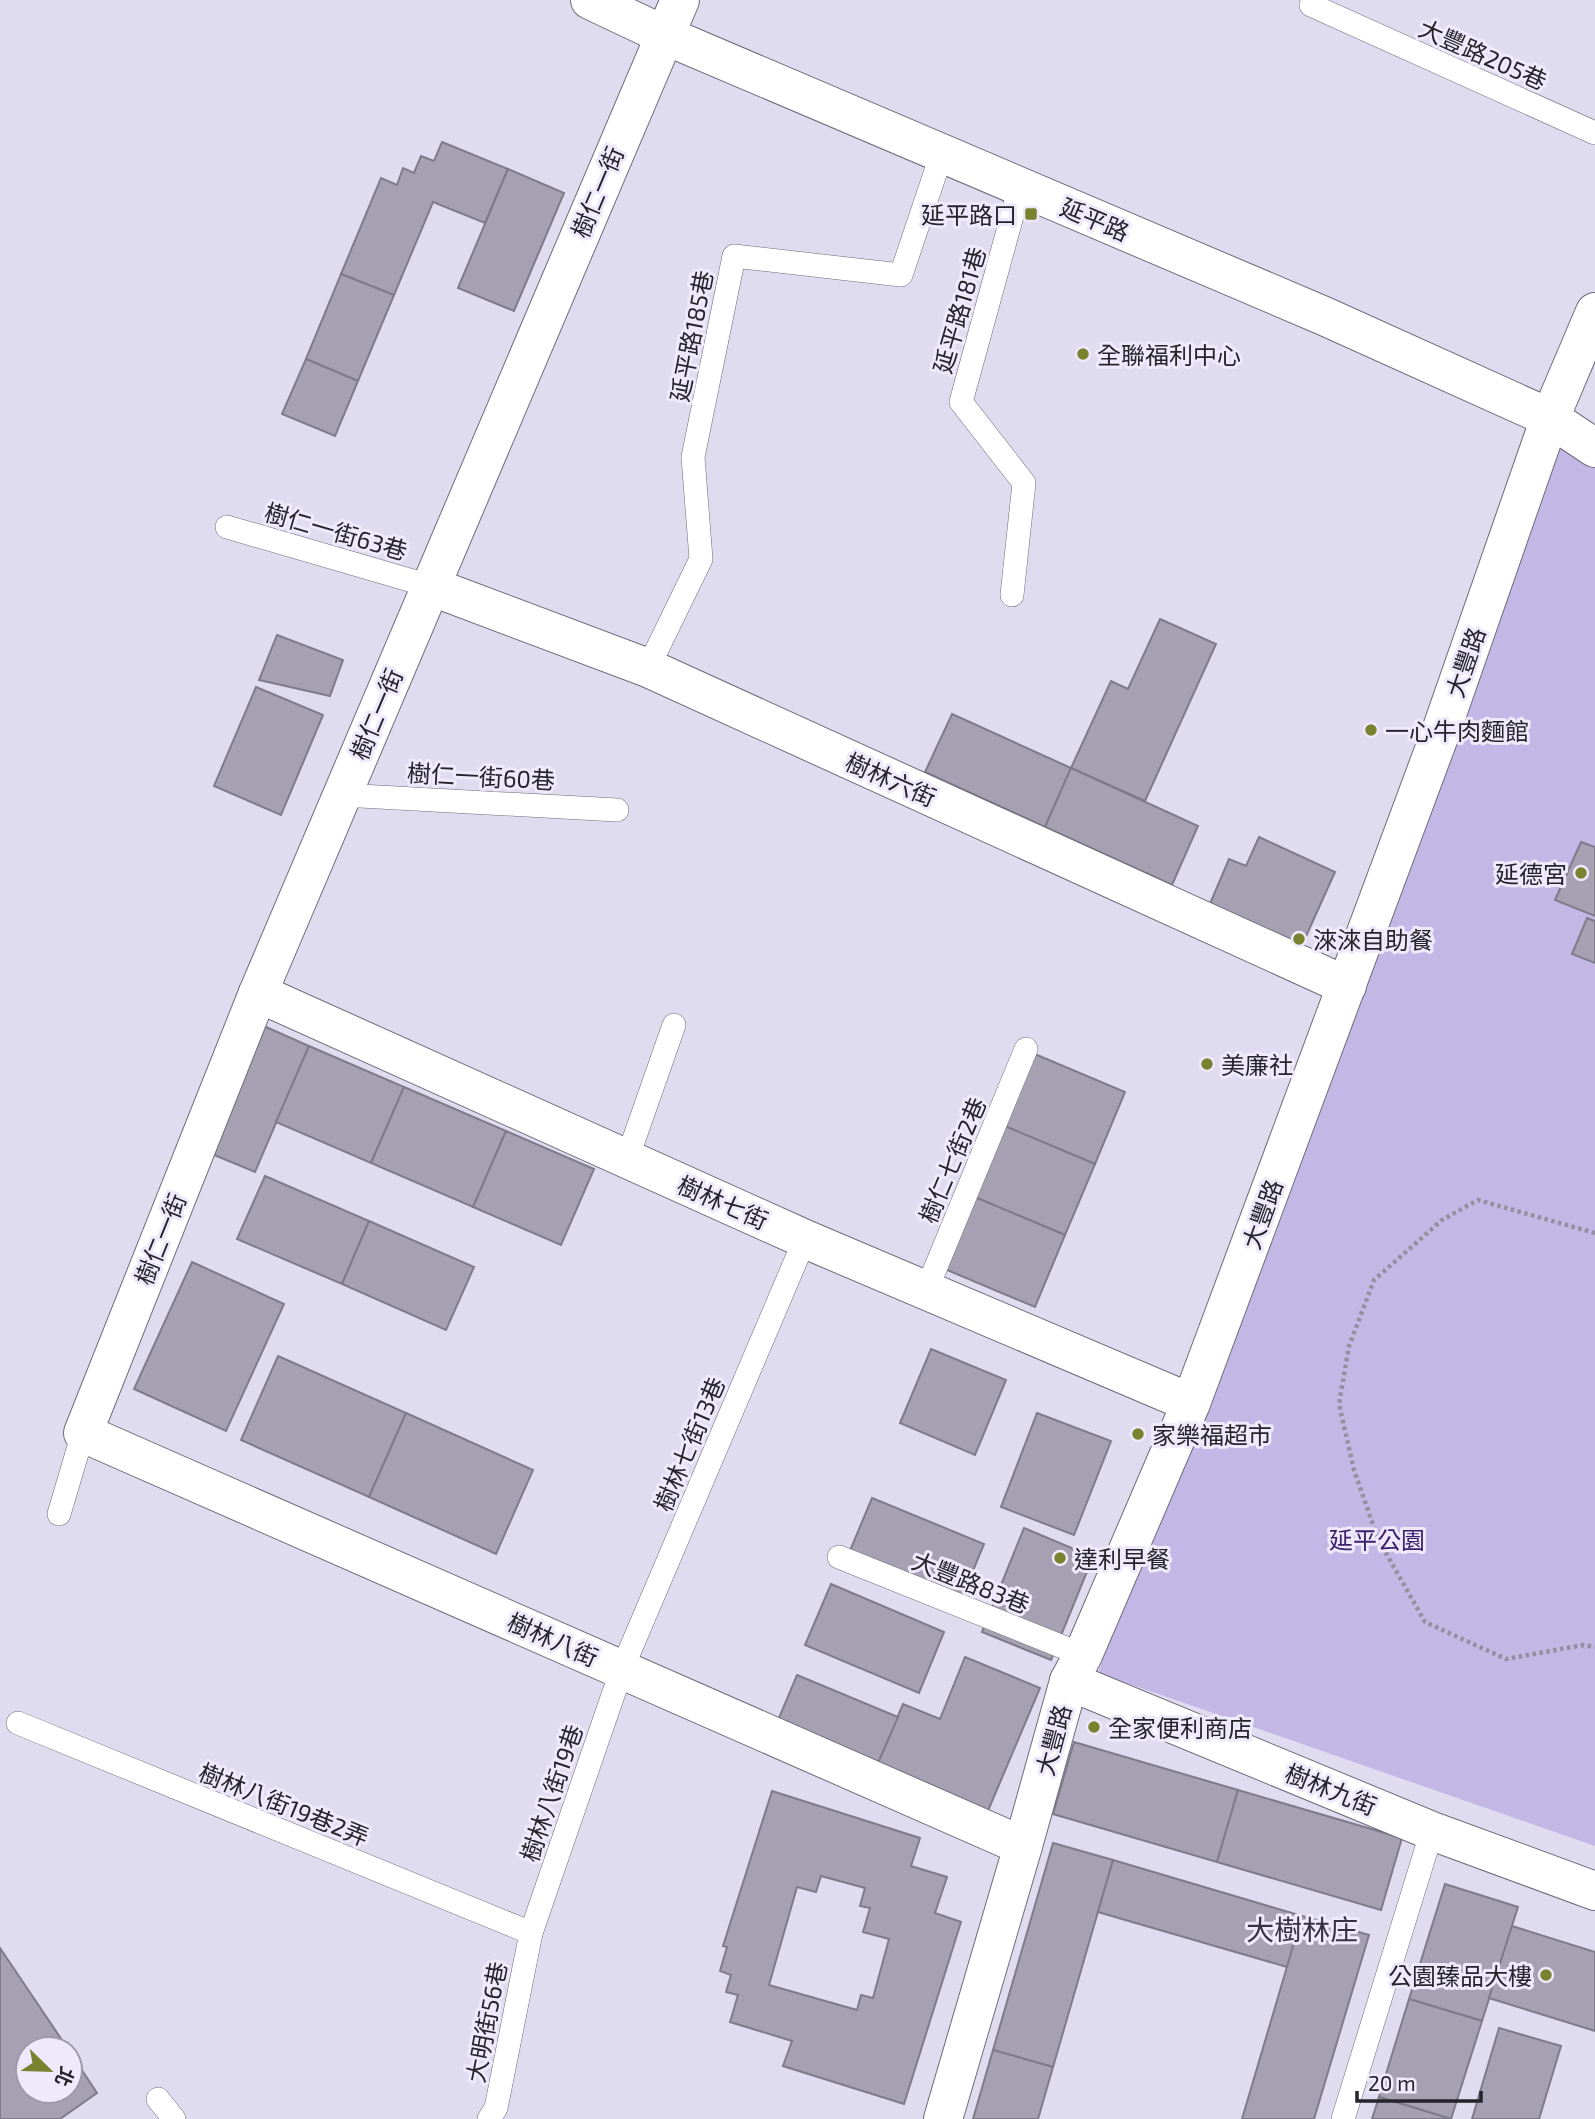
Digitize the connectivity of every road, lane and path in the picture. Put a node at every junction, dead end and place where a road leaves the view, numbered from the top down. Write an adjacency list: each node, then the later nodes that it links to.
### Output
1 (590, 0): 4 (street, 延平路)
2 (680, 0): 4 (street, 樹仁一街)
3 (1311, 5): 5 (lane, 大豐路205巷)
4 (664, 36): 6 (street, 延平路); 12 (street, 樹仁一街)
5 (1595, 133)
6 (942, 153): 7 (street, 延平路); 14 (lane, 延平路185巷)
7 (1020, 187): 9 (street, 延平路); 13 (lane, 延平路181巷)
8 (1595, 312): 9 (street, 大豐路)
9 (1550, 418): 10 (street, 延平路); 17 (street, 大豐路)
10 (1595, 448)
11 (227, 527): 12 (lane, 樹仁一街63巷)
12 (430, 586): 14 (street, 樹林六街); 15 (street, 樹仁一街)
13 (1012, 595)
14 (648, 668): 17 (street, 樹林六街)
15 (342, 795): 16 (lane, 樹仁一街60巷); 18 (street, 樹仁一街)
16 (617, 810)
17 (1346, 986): 25 (street, 大豐路)
18 (258, 993): 21 (street, 樹林七街); 26 (street, 樹仁一街)
19 (674, 1025): 21 (lane)
20 (1026, 1049): 24 (lane, 樹仁七街2巷)
21 (627, 1159): 23 (street, 樹林七街)
22 (1595, 1233): 29 (path)
23 (805, 1239): 24 (street, 樹林七街); 31 (lane, 樹林七街13巷)
24 (926, 1291): 25 (street, 樹林七街)
25 (1191, 1403): 30 (street, 大豐路)
26 (83, 1433): 27 (lane); 31 (street, 樹林八街)
27 (59, 1514)
28 (839, 1556): 30 (lane, 大豐路83巷)
29 (1595, 1647)
30 (1076, 1668): 33 (street, 樹林九街); 34 (street, 大豐路)
31 (622, 1669): 34 (street, 樹林八街); 36 (lane, 樹林八街19巷)
32 (18, 1723): 36 (lane, 樹林八街19巷2弄)
33 (1432, 1831): 35 (street, 樹林九街); 41 (lane)
34 (1023, 1846): 40 (street, 大豐路)
35 (1595, 1891)
36 (531, 1933): 39 (lane, 大明街56巷)
37 (158, 2099): 38 (lane)
38 (173, 2119)
39 (489, 2119)
40 (943, 2119)
41 (1343, 2119)

